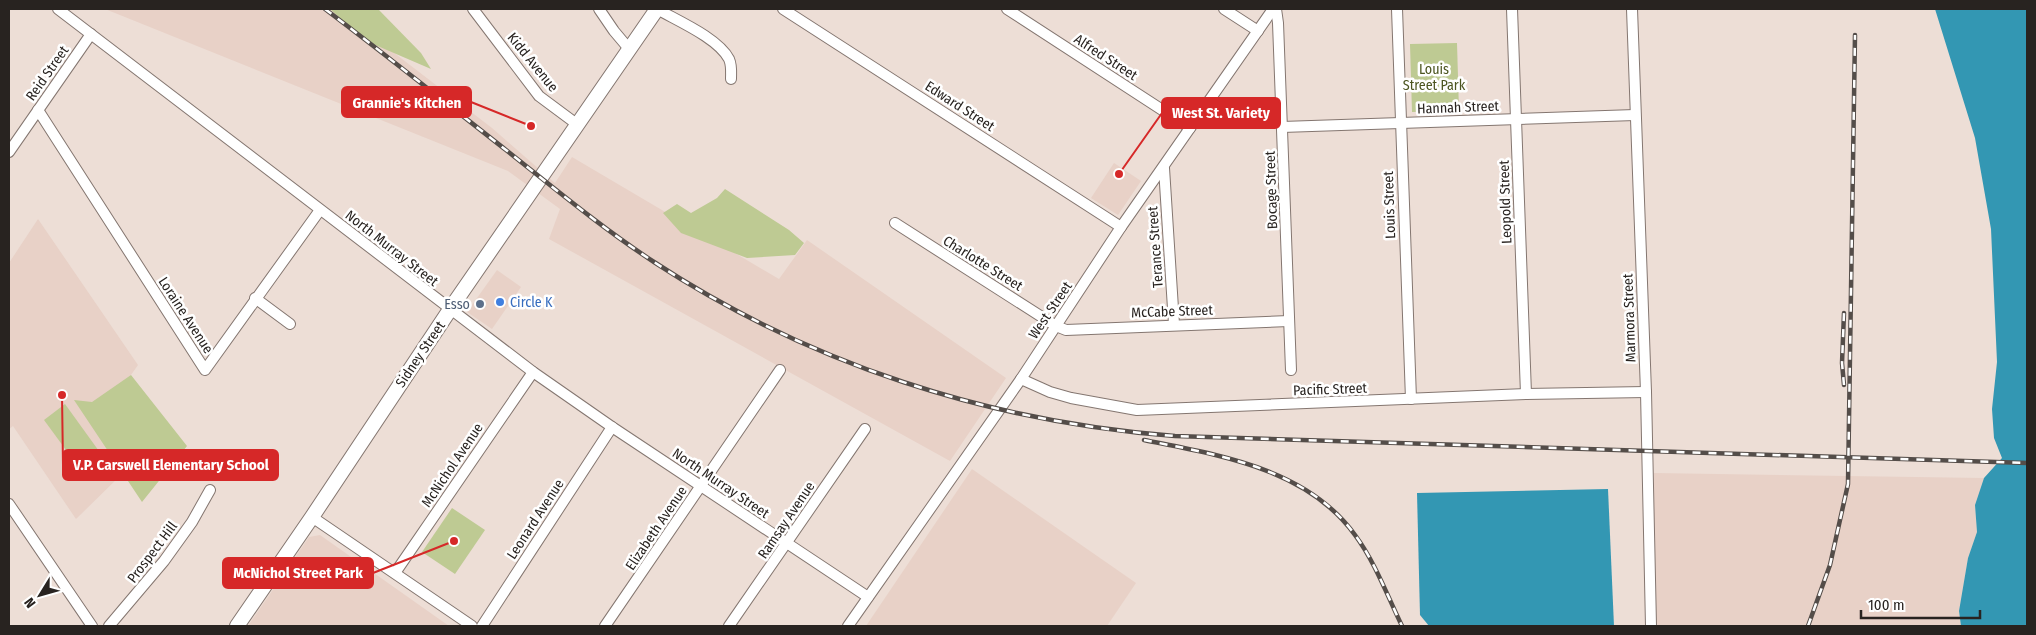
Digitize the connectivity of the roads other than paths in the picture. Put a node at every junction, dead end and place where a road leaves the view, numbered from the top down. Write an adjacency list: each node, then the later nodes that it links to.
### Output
1 (58, 9): 13 (street, North Murray Street)
2 (473, 9): 20 (street, Kidd Avenue)
3 (599, 9): 14 (street)
4 (657, 9): 14 (main road, Sidney Street); 15 (street)
5 (783, 9): 27 (street, Edward Street)
6 (1007, 9): 22 (street, Alfred Street)
7 (1224, 9): 12 (street)
8 (1274, 9): 12 (street, West Street); 21 (street, Bocage Street)
9 (1397, 9): 19 (street, Louis Street)
10 (1512, 9): 18 (street, Leopold Street)
11 (1632, 9): 17 (street, Marmora Street)
12 (1258, 30): 22 (street, West Street)
13 (91, 34): 16 (street, Reid Street); 25 (street, North Murray Street)
14 (630, 50): 20 (main road, Sidney Street)
15 (731, 79)
16 (38, 110): 23 (street, Reid Street); 28 (street, Loraine Avenue)
17 (1635, 115): 18 (street, Hannah Street); 38 (street, Marmora Street)
18 (1516, 119): 19 (street, Hannah Street); 39 (street, Leopold Street)
19 (1400, 123): 21 (street, Hannah Street); 40 (street, Louis Street)
20 (578, 125): 29 (main road, Sidney Street)
21 (1282, 126): 30 (street, Bocage Street)
22 (1190, 128): 24 (street, West Street)
23 (9, 152)
24 (1164, 168): 27 (street, West Street); 32 (street, Terance Street)
25 (320, 210): 28 (street, Loraine Avenue); 29 (street, North Murray Street)
26 (896, 223): 33 (street, Charlotte Street)
27 (1122, 227): 33 (street, West Street)
28 (255, 298): 31 (street)
29 (450, 310): 36 (street, North Murray Street); 46 (main road, Sidney Street)
30 (1289, 321): 32 (street, McCabe Street); 35 (street, Bocage Street)
31 (290, 324)
32 (1174, 324): 33 (street, McCabe Street)
33 (1056, 326): 37 (street, West Street)
34 (780, 370): 43 (street, Elizabeth Avenue)
35 (1291, 370)
36 (533, 372): 41 (street, North Murray Street); 48 (street, McNichol Avenue)
37 (1021, 379): 40 (street, Pacific Street); 49 (street, West Street)
38 (1646, 392): 39 (street, Pacific Street); 58 (street, Marmora Street)
39 (1526, 394): 40 (street, Pacific Street)
40 (1410, 399)
41 (612, 427): 43 (street, North Murray Street); 54 (street, Leonard Avenue)
42 (865, 429): 47 (street, Ramsay Avenue)
43 (701, 486): 47 (street, North Murray Street); 55 (street, Elizabeth Avenue)
44 (210, 490): 51 (street, Prospect Hill)
45 (9, 504): 50 (street)
46 (312, 517): 48 (street); 52 (main road, Sidney Street)
47 (786, 543): 49 (street, North Murray Street); 56 (street, Ramsay Avenue)
48 (395, 573): 53 (street)
49 (868, 597): 57 (street, West Street)
50 (92, 626)
51 (109, 626)
52 (237, 626)
53 (472, 626)
54 (482, 626)
55 (605, 626)
56 (729, 626)
57 (848, 626)
58 (1651, 626)

